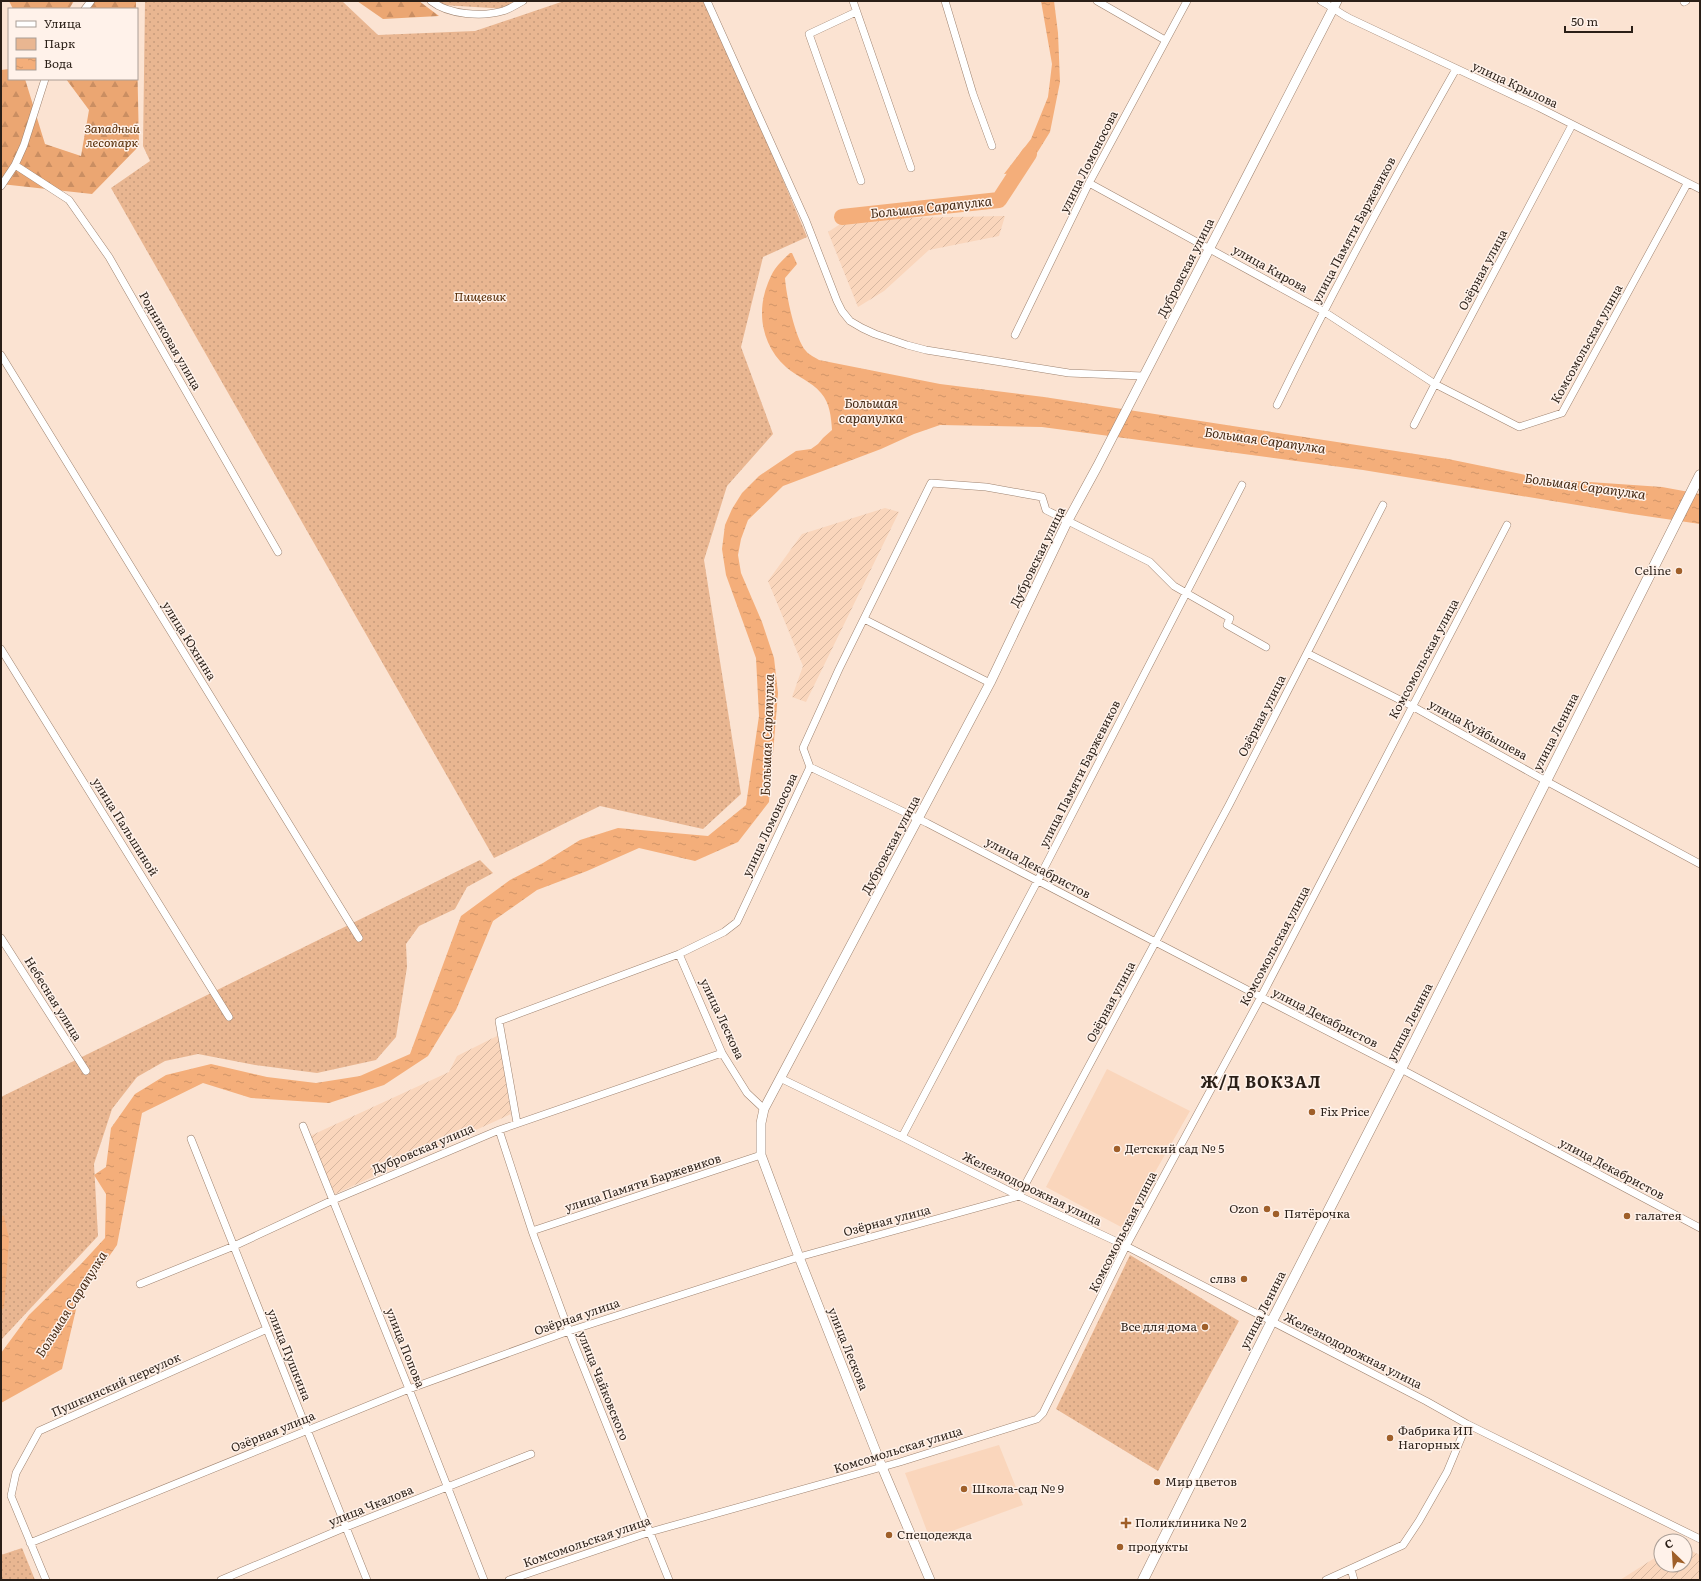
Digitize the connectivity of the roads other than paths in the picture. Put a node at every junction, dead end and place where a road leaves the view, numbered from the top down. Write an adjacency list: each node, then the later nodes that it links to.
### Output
1 (431, 1): 2 (street)
2 (523, 1)
3 (707, 1): 27 (street)
4 (853, 1): 10 (street)
5 (945, 1): 15 (street)
6 (1097, 1): 11 (street)
7 (1186, 1): 11 (street, улица Ломоносова)
8 (1321, 1): 9 (street, улица Крылова)
9 (1336, 4): 12 (street, улица Крылова); 23 (street, Дубровская улица)
10 (856, 12): 17 (street); 18 (street)
11 (1165, 40): 19 (street, улица Ломоносова)
12 (1456, 69): 14 (street, улица Крылова); 24 (street, улица Памяти Баржевиков)
13 (45, 80): 16 (street)
14 (1572, 125): 20 (street, улица Крылова); 28 (street, Озёрная улица)
15 (992, 146)
16 (15, 165): 21 (street); 36 (street, Родниковая улица)
17 (911, 168)
18 (861, 181)
19 (1089, 183): 23 (street, улица Кирова); 25 (street, улица Ломоносова)
20 (1687, 184): 22 (street, улица Крылова); 28 (street, Комсомольская улица)
21 (1, 186)
22 (1700, 189)
23 (1209, 249): 24 (street, улица Кирова); 27 (street, Дубровская улица)
24 (1323, 311): 28 (street, улица Кирова); 29 (street, улица Памяти Баржевиков)
25 (1015, 336)
26 (1, 355): 50 (street, улица Юхнина)
27 (1143, 376): 34 (street, Дубровская улица)
28 (1435, 384): 30 (street, Озёрная улица)
29 (1277, 405)
30 (1414, 425)
31 (1700, 475): 45 (main road, улица Ленина)
32 (1242, 485): 37 (street, улица Памяти Баржевиков)
33 (1383, 505): 41 (street, Озёрная улица)
34 (1067, 522): 37 (street); 38 (street, улица Ломоносова); 42 (street, Дубровская улица)
35 (1507, 525): 43 (street, Комсомольская улица)
36 (278, 552)
37 (1185, 593): 39 (street); 48 (street, улица Памяти Баржевиков)
38 (864, 618): 42 (street); 44 (street, улица Ломоносова)
39 (1266, 648)
40 (1, 649): 54 (street, улица Пальшиной)
41 (1307, 653): 43 (street, улица Куйбышева); 51 (street, Озёрная улица)
42 (990, 683): 46 (street, Дубровская улица)
43 (1412, 706): 45 (street, улица Куйбышева); 53 (street, Комсомольская улица)
44 (810, 767): 46 (street, улица Декабристов); 52 (street, улица Ломоносова)
45 (1546, 781): 47 (street, улица Куйбышева); 56 (main road, улица Ленина)
46 (918, 818): 48 (street, улица Декабристов); 58 (street, Дубровская улица)
47 (1700, 864)
48 (1038, 880): 51 (street, улица Декабристов); 64 (street, улица Памяти Баржевиков)
49 (1, 938): 57 (street, Небесная улица)
50 (359, 938)
51 (1155, 942): 53 (street, улица Декабристов); 67 (street, Озёрная улица)
52 (679, 954): 55 (street, улица Лескова); 60 (street, улица Ломоносова)
53 (1261, 997): 56 (street, улица Декабристов); 72 (street, Комсомольская улица)
54 (229, 1018)
55 (722, 1053): 59 (street, улица Лескова); 60 (street, Дубровская улица)
56 (1401, 1069): 69 (street, улица Декабристов); 75 (main road, улица Ленина)
57 (86, 1071)
58 (780, 1078): 59 (street, Дубровская улица); 64 (street, Железнодорожная улица)
59 (764, 1109): 61 (street, Дубровская улица)
60 (517, 1123): 63 (street, Дубровская улица)
61 (761, 1123): 66 (street, улица Лескова)
62 (302, 1126): 68 (street, улица Попова)
63 (499, 1130): 68 (street, Дубровская улица); 70 (street, улица Чайковского)
64 (902, 1137): 67 (street, Железнодорожная улица)
65 (191, 1139): 71 (street, улица Пушкина)
66 (761, 1155): 70 (street, улица Памяти Баржевиков); 73 (street, улица Лескова)
67 (1019, 1196): 72 (street, Железнодорожная улица); 73 (street, Озёрная улица)
68 (333, 1200): 71 (street, Дубровская улица); 78 (street, улица Попова)
69 (1700, 1228)
70 (532, 1232): 77 (street, улица Чайковского)
71 (234, 1246): 74 (street, Дубровская улица); 76 (street, улица Пушкина)
72 (1126, 1246): 75 (street, Железнодорожная улица); 82 (street, Комсомольская улица)
73 (799, 1257): 77 (street, Озёрная улица); 82 (street, улица Лескова)
74 (140, 1284)
75 (1272, 1321): 79 (street, Железнодорожная улица); 96 (main road, улица Ленина)
76 (267, 1330): 80 (street, улица Пушкина); 87 (street, Пушкинский переулок)
77 (569, 1331): 78 (street, Озёрная улица); 85 (street, улица Чайковского)
78 (409, 1388): 80 (street, Озёрная улица); 83 (street, улица Попова)
79 (1467, 1424): 86 (street, Железнодорожная улица); 88 (street)
80 (307, 1430): 84 (street, улица Пушкина); 87 (street, Озёрная улица)
81 (531, 1454): 83 (street, улица Чкалова)
82 (882, 1467): 85 (street, Комсомольская улица); 95 (street, улица Лескова)
83 (447, 1487): 84 (street, улица Чкалова); 92 (street, улица Попова)
84 (346, 1527): 90 (street, улица Чкалова); 91 (street, улица Пушкина)
85 (650, 1532): 93 (street, Комсомольская улица); 94 (street, улица Чайковского)
86 (1700, 1540)
87 (30, 1543): 89 (street)
88 (1351, 1569): 97 (street); 98 (street)
89 (46, 1580)
90 (220, 1580)
91 (367, 1580)
92 (484, 1580)
93 (509, 1580)
94 (669, 1580)
95 (930, 1580)
96 (1143, 1580)
97 (1326, 1580)
98 (1354, 1580)

